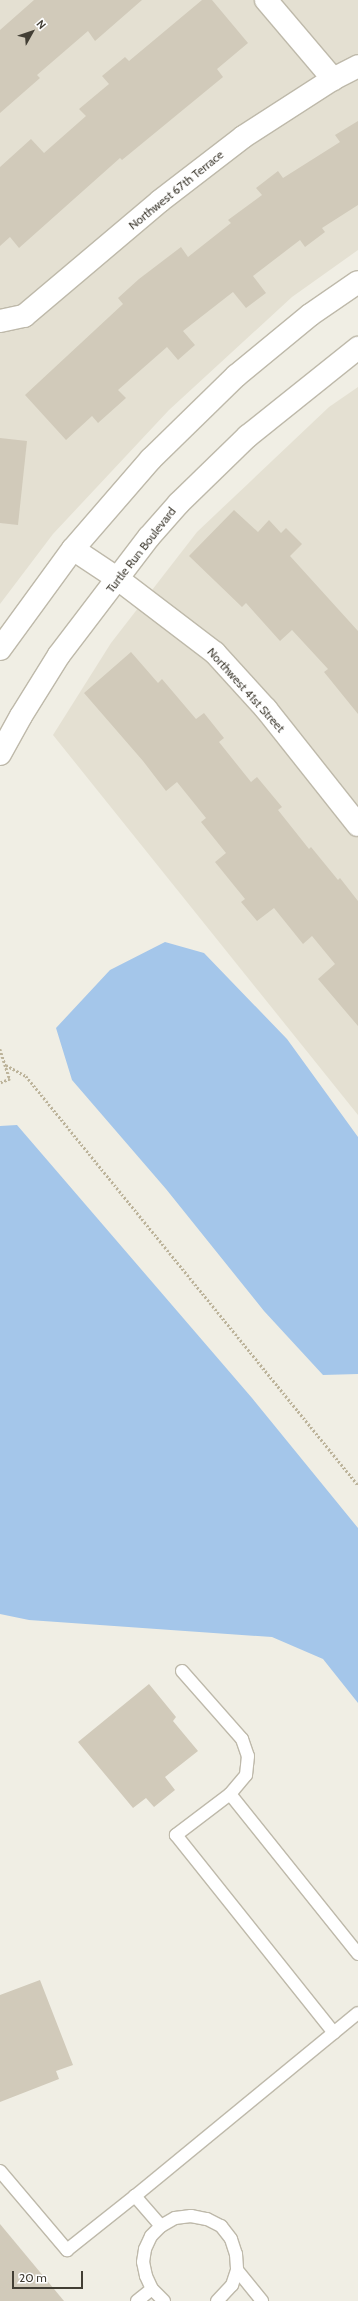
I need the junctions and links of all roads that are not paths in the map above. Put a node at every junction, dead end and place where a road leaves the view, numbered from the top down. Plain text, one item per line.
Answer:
1 (266, 0) edge
2 (358, 66) edge
3 (333, 78) junction
4 (358, 282) edge
5 (0, 321) edge
6 (358, 348) edge
7 (73, 549) junction
8 (118, 579) junction
9 (0, 649) edge
10 (0, 754) edge
11 (358, 825) edge
12 (182, 1670) dead end
13 (230, 1794) junction
14 (358, 1954) edge
15 (358, 2013) edge
16 (334, 2033) junction
17 (0, 2171) edge
18 (135, 2196) junction
19 (161, 2226) junction
20 (237, 2270) junction
21 (152, 2289) junction
22 (137, 2301) edge
23 (164, 2301) edge
24 (217, 2301) edge
25 (262, 2301) edge

1 - 3 street
2 - 3 street, Northwest 67th Terrace
3 - 5 street, Northwest 67th Terrace
4 - 7 street
6 - 8 street, Turtle Run Boulevard
7 - 8 street, Northwest 41st Street
7 - 9 street
8 - 10 street, Turtle Run Boulevard
8 - 11 street, Northwest 41st Street
12 - 13 lane
13 - 14 lane
13 - 16 lane
15 - 16 lane
16 - 18 lane
17 - 18 lane
18 - 19 lane
19 - 20 lane
19 - 21 lane
20 - 24 lane
20 - 25 lane
21 - 22 lane
21 - 23 lane

